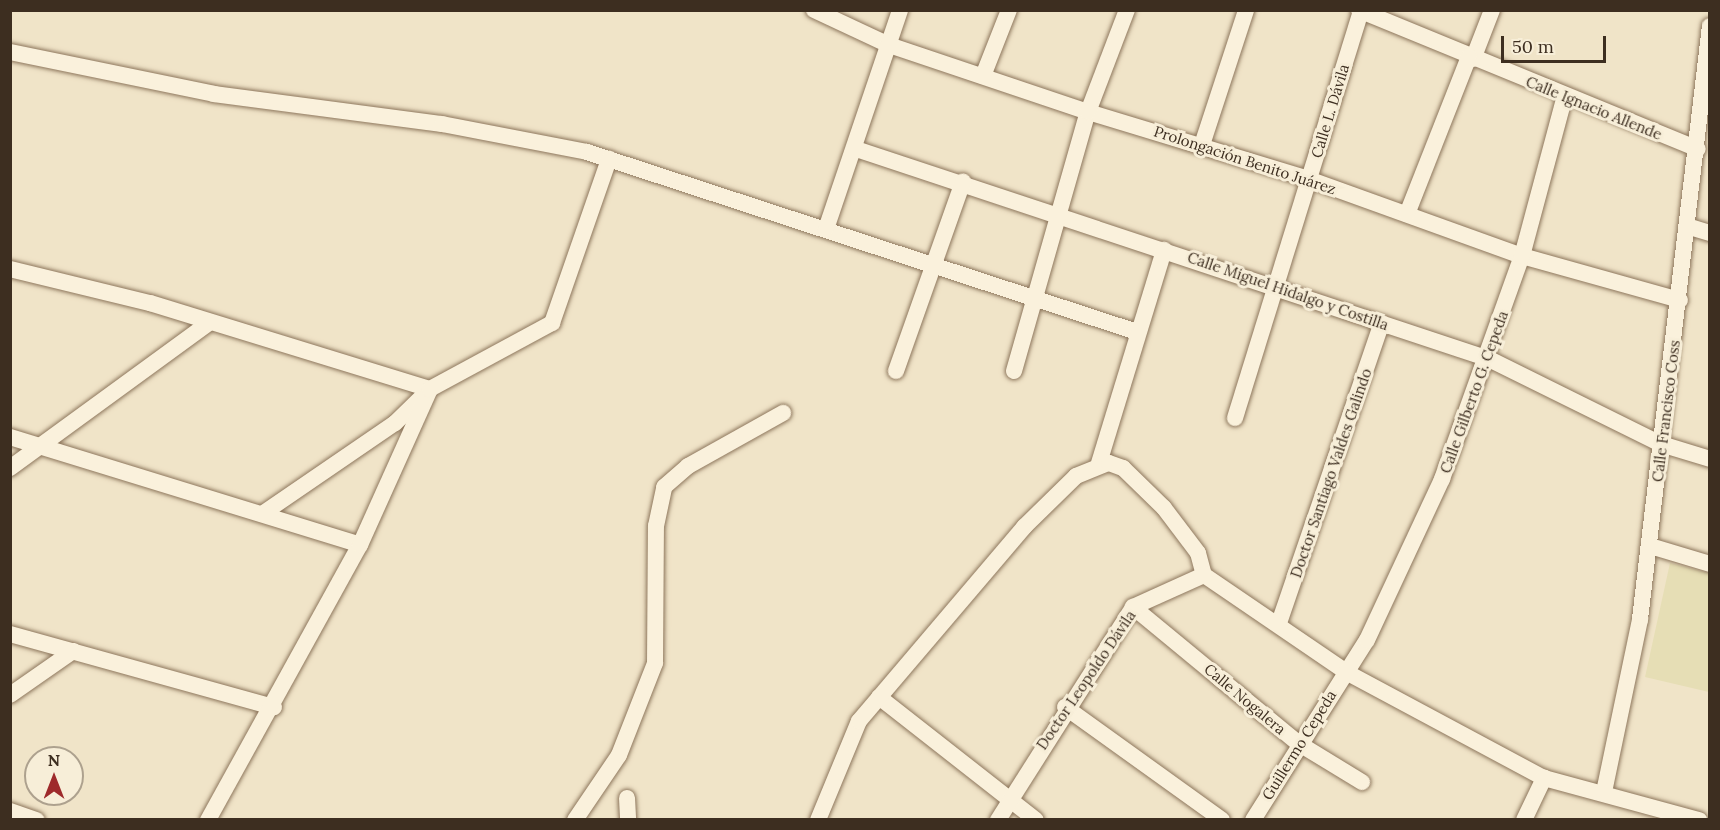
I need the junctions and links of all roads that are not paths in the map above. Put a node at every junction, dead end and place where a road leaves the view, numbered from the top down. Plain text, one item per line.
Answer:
1 (814, 10) edge
2 (900, 10) edge
3 (1009, 10) edge
4 (1127, 10) edge
5 (1246, 10) edge
6 (1491, 10) edge
7 (1360, 11) edge
8 (1710, 26) edge
9 (889, 45) junction
10 (10, 52) edge
11 (1471, 58) junction
12 (983, 76) junction
13 (1565, 96) junction
14 (1088, 112) junction
15 (1202, 145) junction
16 (856, 149) junction
17 (1698, 149) junction
18 (609, 159) junction
19 (1308, 179) junction
20 (963, 182) junction
21 (1407, 213) junction
22 (1061, 215) junction
23 (1690, 227) junction
24 (826, 229) junction
25 (1710, 233) edge
26 (1164, 250) junction
27 (1522, 256) junction
28 (10, 268) edge
29 (932, 269) junction
30 (1278, 288) junction
31 (1033, 298) junction
32 (1680, 300) junction
33 (209, 323) junction
34 (1382, 323) junction
35 (1137, 332) junction
36 (1489, 359) junction
37 (896, 371) dead end
38 (1014, 371) dead end
39 (430, 389) junction
40 (783, 413) dead end
41 (1235, 418) dead end
42 (10, 437) edge
43 (1661, 444) junction
44 (40, 445) junction
45 (1710, 459) edge
46 (1099, 463) junction
47 (10, 468) edge
48 (265, 512) junction
49 (360, 545) junction
50 (1650, 546) junction
51 (1710, 564) edge
52 (1204, 575) junction
53 (1134, 607) junction
54 (1279, 623) junction
55 (10, 634) edge
56 (73, 651) junction
57 (1346, 672) junction
58 (10, 694) edge
59 (879, 697) junction
60 (274, 707) junction
61 (1065, 707) junction
62 (1298, 743) junction
63 (1544, 778) junction
64 (1362, 782) dead end
65 (1604, 792) junction
66 (627, 798) dead end
67 (1010, 799) junction
68 (10, 811) edge
69 (36, 819) edge
70 (208, 819) edge
71 (575, 819) edge
72 (628, 819) edge
73 (818, 819) edge
74 (998, 819) edge
75 (1036, 819) edge
76 (1222, 819) edge
77 (1253, 819) edge
78 (1524, 819) edge
79 (1699, 819) edge

1 - 9 street, Prolongación Benito Juárez
2 - 9 street
3 - 12 street
4 - 14 street
5 - 15 street
6 - 11 street
7 - 11 street, Calle Ignacio Allende
7 - 19 street, Calle L. Dávila
8 - 17 street, Calle Francisco Coss
9 - 12 street, Prolongación Benito Juárez
9 - 16 street
10 - 18 street
11 - 13 street, Calle Ignacio Allende
11 - 21 street
12 - 14 street, Prolongación Benito Juárez
13 - 17 street, Calle Ignacio Allende
13 - 27 street, Calle Gilberto G. Cepeda
14 - 15 street, Prolongación Benito Juárez
14 - 22 street
15 - 19 street, Prolongación Benito Juárez
16 - 20 street, Calle Miguel Hidalgo y Costilla
16 - 24 street
17 - 23 street, Calle Francisco Coss
18 - 24 street
18 - 39 street
19 - 21 street, Prolongación Benito Juárez
19 - 30 street, Calle L. Dávila
20 - 22 street, Calle Miguel Hidalgo y Costilla
20 - 29 street
21 - 27 street, Prolongación Benito Juárez
22 - 26 street, Calle Miguel Hidalgo y Costilla
22 - 31 street
23 - 25 street
23 - 32 street, Calle Francisco Coss
24 - 29 street
26 - 30 street, Calle Miguel Hidalgo y Costilla
26 - 35 street
27 - 32 street, Prolongación Benito Juárez
27 - 36 street, Calle Gilberto G. Cepeda
28 - 33 street
29 - 31 street
29 - 37 street
30 - 34 street, Calle Miguel Hidalgo y Costilla
30 - 41 street, Calle L. Dávila
31 - 35 street
31 - 38 street
32 - 43 street, Calle Francisco Coss
33 - 39 street
33 - 44 street
34 - 36 street, Calle Miguel Hidalgo y Costilla
34 - 54 street, Doctor Santiago Valdes Galindo
35 - 46 street
36 - 43 street, Calle Miguel Hidalgo y Costilla
36 - 57 street, Calle Gilberto G. Cepeda
39 - 48 street
39 - 49 street
40 - 71 street
42 - 44 street
43 - 45 street, Calle Miguel Hidalgo y Costilla
43 - 50 street, Calle Francisco Coss
44 - 47 street
44 - 48 street
46 - 52 street
46 - 59 street
48 - 49 street
49 - 60 street
50 - 51 street
50 - 65 street, Calle Francisco Coss
52 - 53 street, Doctor Leopoldo Dávila
52 - 54 street
53 - 61 street, Doctor Leopoldo Dávila
53 - 62 street, Calle Nogalera
54 - 57 street
55 - 56 street
56 - 58 street
56 - 60 street
57 - 62 street, Guillermo Cepeda
57 - 63 street
59 - 67 street
59 - 73 street
60 - 70 street
61 - 67 street, Doctor Leopoldo Dávila
61 - 76 street
62 - 64 street, Calle Nogalera
62 - 77 street, Guillermo Cepeda
63 - 65 street
63 - 78 street
65 - 79 street
66 - 72 street
67 - 74 street, Doctor Leopoldo Dávila
67 - 75 street
68 - 69 street

